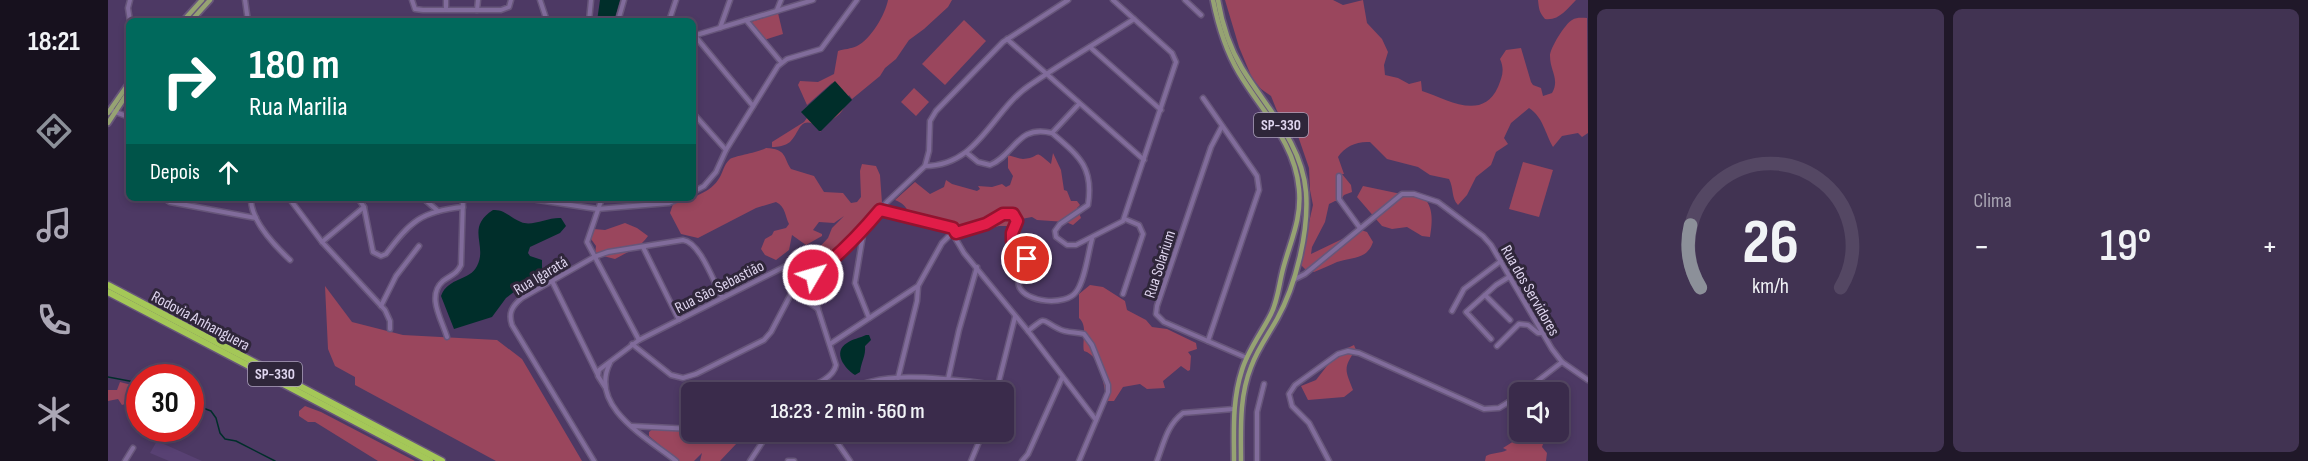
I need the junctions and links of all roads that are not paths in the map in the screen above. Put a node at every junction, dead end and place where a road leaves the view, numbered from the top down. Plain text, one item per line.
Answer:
1 (130, 0) edge
2 (202, 0) edge
3 (210, 0) edge
4 (246, 0) edge
5 (412, 0) edge
6 (446, 0) edge
7 (478, 0) edge
8 (511, 0) edge
9 (540, 0) edge
10 (591, 0) edge
11 (624, 0) edge
12 (676, 0) edge
13 (730, 0) edge
14 (781, 0) edge
15 (813, 0) edge
16 (857, 0) edge
17 (1068, 0) edge
18 (1113, 0) edge
19 (1185, 0) edge
20 (1213, 0) edge
21 (1218, 0) edge
22 (446, 9) junction
23 (477, 10) junction
24 (777, 11) junction
25 (1201, 15) dead end
26 (130, 18) edge
27 (186, 18) edge
28 (194, 18) edge
29 (248, 18) edge
30 (546, 18) edge
31 (589, 18) edge
32 (619, 18) edge
33 (670, 18) edge
34 (1134, 19) junction
35 (746, 20) junction
36 (720, 28) junction
37 (696, 35) edge
38 (696, 38) edge
39 (1007, 39) junction
40 (1090, 47) junction
41 (782, 62) junction
42 (1047, 75) junction
43 (126, 88) edge
44 (126, 95) edge
45 (1203, 98) dead end
46 (1079, 104) junction
47 (753, 106) junction
48 (1161, 110) junction
49 (111, 112) edge
50 (126, 116) edge
51 (696, 117) edge
52 (108, 123) edge
53 (1222, 126) junction
54 (1052, 133) junction
55 (726, 150) junction
56 (968, 153) junction
57 (1144, 160) junction
58 (925, 166) junction
59 (1339, 176) dead end
60 (696, 190) edge
61 (168, 201) edge
62 (251, 201) edge
63 (291, 201) edge
64 (360, 201) edge
65 (427, 201) edge
66 (463, 201) edge
67 (545, 201) edge
68 (601, 201) edge
69 (653, 201) edge
70 (672, 201) edge
71 (651, 205) junction
72 (364, 207) junction
73 (463, 207) junction
74 (597, 209) junction
75 (880, 210) junction
76 (439, 211) junction
77 (256, 218) junction
78 (1125, 219) junction
79 (1360, 228) junction
80 (864, 229) junction
81 (949, 229) junction
82 (953, 235) junction
83 (1092, 239) junction
84 (322, 242) junction
85 (419, 246) dead end
86 (643, 247) junction
87 (594, 257) junction
88 (290, 260) dead end
89 (1501, 261) junction
90 (977, 267) junction
91 (1284, 267) junction
92 (1297, 270) junction
93 (1307, 272) junction
94 (983, 274) junction
95 (1282, 274) junction
96 (813, 275) junction
97 (973, 277) junction
98 (1509, 277) junction
99 (1295, 279) junction
100 (552, 281) junction
101 (108, 285) edge
102 (918, 286) junction
103 (110, 293) edge
104 (816, 293) junction
105 (1123, 294) dead end
106 (1485, 295) junction
107 (722, 297) junction
108 (806, 300) junction
109 (381, 306) junction
110 (818, 309) junction
111 (1452, 311) dead end
112 (1015, 316) junction
113 (869, 318) junction
114 (679, 320) junction
115 (1510, 320) dead end
116 (390, 329) dead end
117 (1028, 331) junction
118 (1541, 333) junction
119 (447, 337) dead end
120 (639, 339) junction
121 (1491, 339) dead end
122 (1208, 341) junction
123 (632, 344) junction
124 (830, 344) junction
125 (1497, 346) dead end
126 (1247, 358) junction
127 (1562, 362) junction
128 (595, 367) junction
129 (603, 370) junction
130 (598, 376) junction
131 (604, 378) junction
132 (898, 378) junction
133 (1062, 378) junction
134 (949, 380) junction
135 (1588, 380) edge
136 (817, 382) edge
137 (875, 382) edge
138 (969, 382) edge
139 (999, 382) edge
140 (1536, 382) edge
141 (1264, 384) dead end
142 (606, 387) junction
143 (1509, 402) edge
144 (1234, 409) junction
145 (1096, 420) junction
146 (645, 425) junction
147 (632, 426) junction
148 (681, 428) edge
149 (644, 436) junction
150 (762, 442) edge
151 (837, 442) edge
152 (979, 442) edge
153 (133, 448) dead end
154 (125, 461) edge
155 (429, 461) edge
156 (442, 461) edge
157 (594, 461) edge
158 (676, 461) edge
159 (750, 461) edge
160 (788, 461) edge
161 (794, 461) edge
162 (850, 461) edge
163 (971, 461) edge
164 (1022, 461) edge
165 (1079, 461) edge
166 (1157, 461) edge
167 (1234, 461) edge
168 (1241, 461) edge
169 (1257, 461) edge
170 (1329, 461) edge

1 - 26 street
2 - 27 main road
3 - 28 main road
4 - 29 street
5 - 22 street
6 - 22 street
7 - 23 street
8 - 23 street
9 - 30 street
10 - 31 street
11 - 32 street
12 - 33 street
13 - 36 street
14 - 24 street
15 - 24 street
16 - 41 street
17 - 39 street
18 - 34 street
19 - 25 street
20 - 91 main road, SP-330
21 - 92 main road, SP-330
22 - 23 street
24 - 35 street
34 - 40 street
34 - 48 street
35 - 36 street
35 - 41 street
36 - 37 street
38 - 47 street
39 - 42 street
39 - 58 street
40 - 42 street
40 - 48 street
41 - 47 street
42 - 46 street
42 - 56 street
43 - 49 main road
44 - 49 main road
45 - 53 street
46 - 54 street
46 - 57 street
47 - 55 street
48 - 57 street
49 - 50 street
49 - 52 main road
51 - 55 street
53 - 122 street
53 - 122 street, Rua Solarium
54 - 56 street
54 - 83 street
55 - 60 street
56 - 58 street
57 - 78 street
58 - 75 street
59 - 79 street
61 - 77 street
62 - 77 street
63 - 84 street
64 - 72 street
65 - 76 street
66 - 73 street
67 - 74 street
68 - 74 street
69 - 71 street
70 - 71 street
71 - 74 street
72 - 76 street
72 - 84 street
73 - 76 street
73 - 119 street
74 - 87 street
75 - 80 street
75 - 81 street
77 - 88 street
78 - 83 street
78 - 105 street
79 - 89 street, Rua dos Servidores
79 - 93 street, Rua dos Servidores
80 - 96 street
80 - 113 street
81 - 82 street
81 - 82 street
82 - 83 street
82 - 90 street
82 - 102 street
84 - 109 street
85 - 109 street
86 - 87 street, Rua Igaratá
86 - 107 street, Rua Igaratá
86 - 114 street
87 - 100 street, Rua Igaratá
87 - 120 street
89 - 98 street, Rua dos Servidores
89 - 111 street
90 - 94 street
90 - 97 street
91 - 92 main road
91 - 95 main road, SP-330
92 - 93 street
92 - 99 main road, SP-330
93 - 99 street, Rua dos Servidores
94 - 97 street
94 - 112 street
95 - 99 main road
95 - 126 main road, SP-330
96 - 104 street
96 - 107 street, Rua São Sebastião
97 - 134 street
98 - 106 street
98 - 118 street, Rua dos Servidores
99 - 168 main road, SP-330
100 - 128 street
100 - 157 street, Rua Igaratá
101 - 156 highway, Rodovia Anhanguera / SP-330
102 - 113 street
102 - 132 street
103 - 155 highway, Rodovia Anhanguera / SP-330
104 - 108 street
104 - 110 street
106 - 115 street
106 - 121 street
107 - 114 street, Rua São Sebastião
108 - 110 street
108 - 123 street
109 - 116 street
110 - 124 street
112 - 117 street
112 - 139 street
113 - 124 street
114 - 120 street, Rua São Sebastião
117 - 133 street
117 - 145 street
118 - 125 street
118 - 127 street, Rua dos Servidores
120 - 123 street, Rua São Sebastião
122 - 126 street, Rua Solarium
123 - 129 street, Rua São Sebastião
124 - 136 street
126 - 144 main road, SP-330
127 - 135 street, Rua dos Servidores
127 - 140 street
128 - 129 street
128 - 130 street
129 - 130 street, Rua São Sebastião
129 - 131 street
130 - 131 street
130 - 142 street
131 - 142 street
132 - 134 street
132 - 137 street
133 - 145 street
133 - 164 street
134 - 138 street
141 - 169 street
142 - 147 street
143 - 170 street
144 - 166 street
144 - 167 main road, SP-330
145 - 165 street
146 - 147 street
146 - 148 street
146 - 149 street
147 - 149 street
149 - 158 street
150 - 159 street
151 - 162 street
152 - 163 street
153 - 154 street
160 - 161 street

